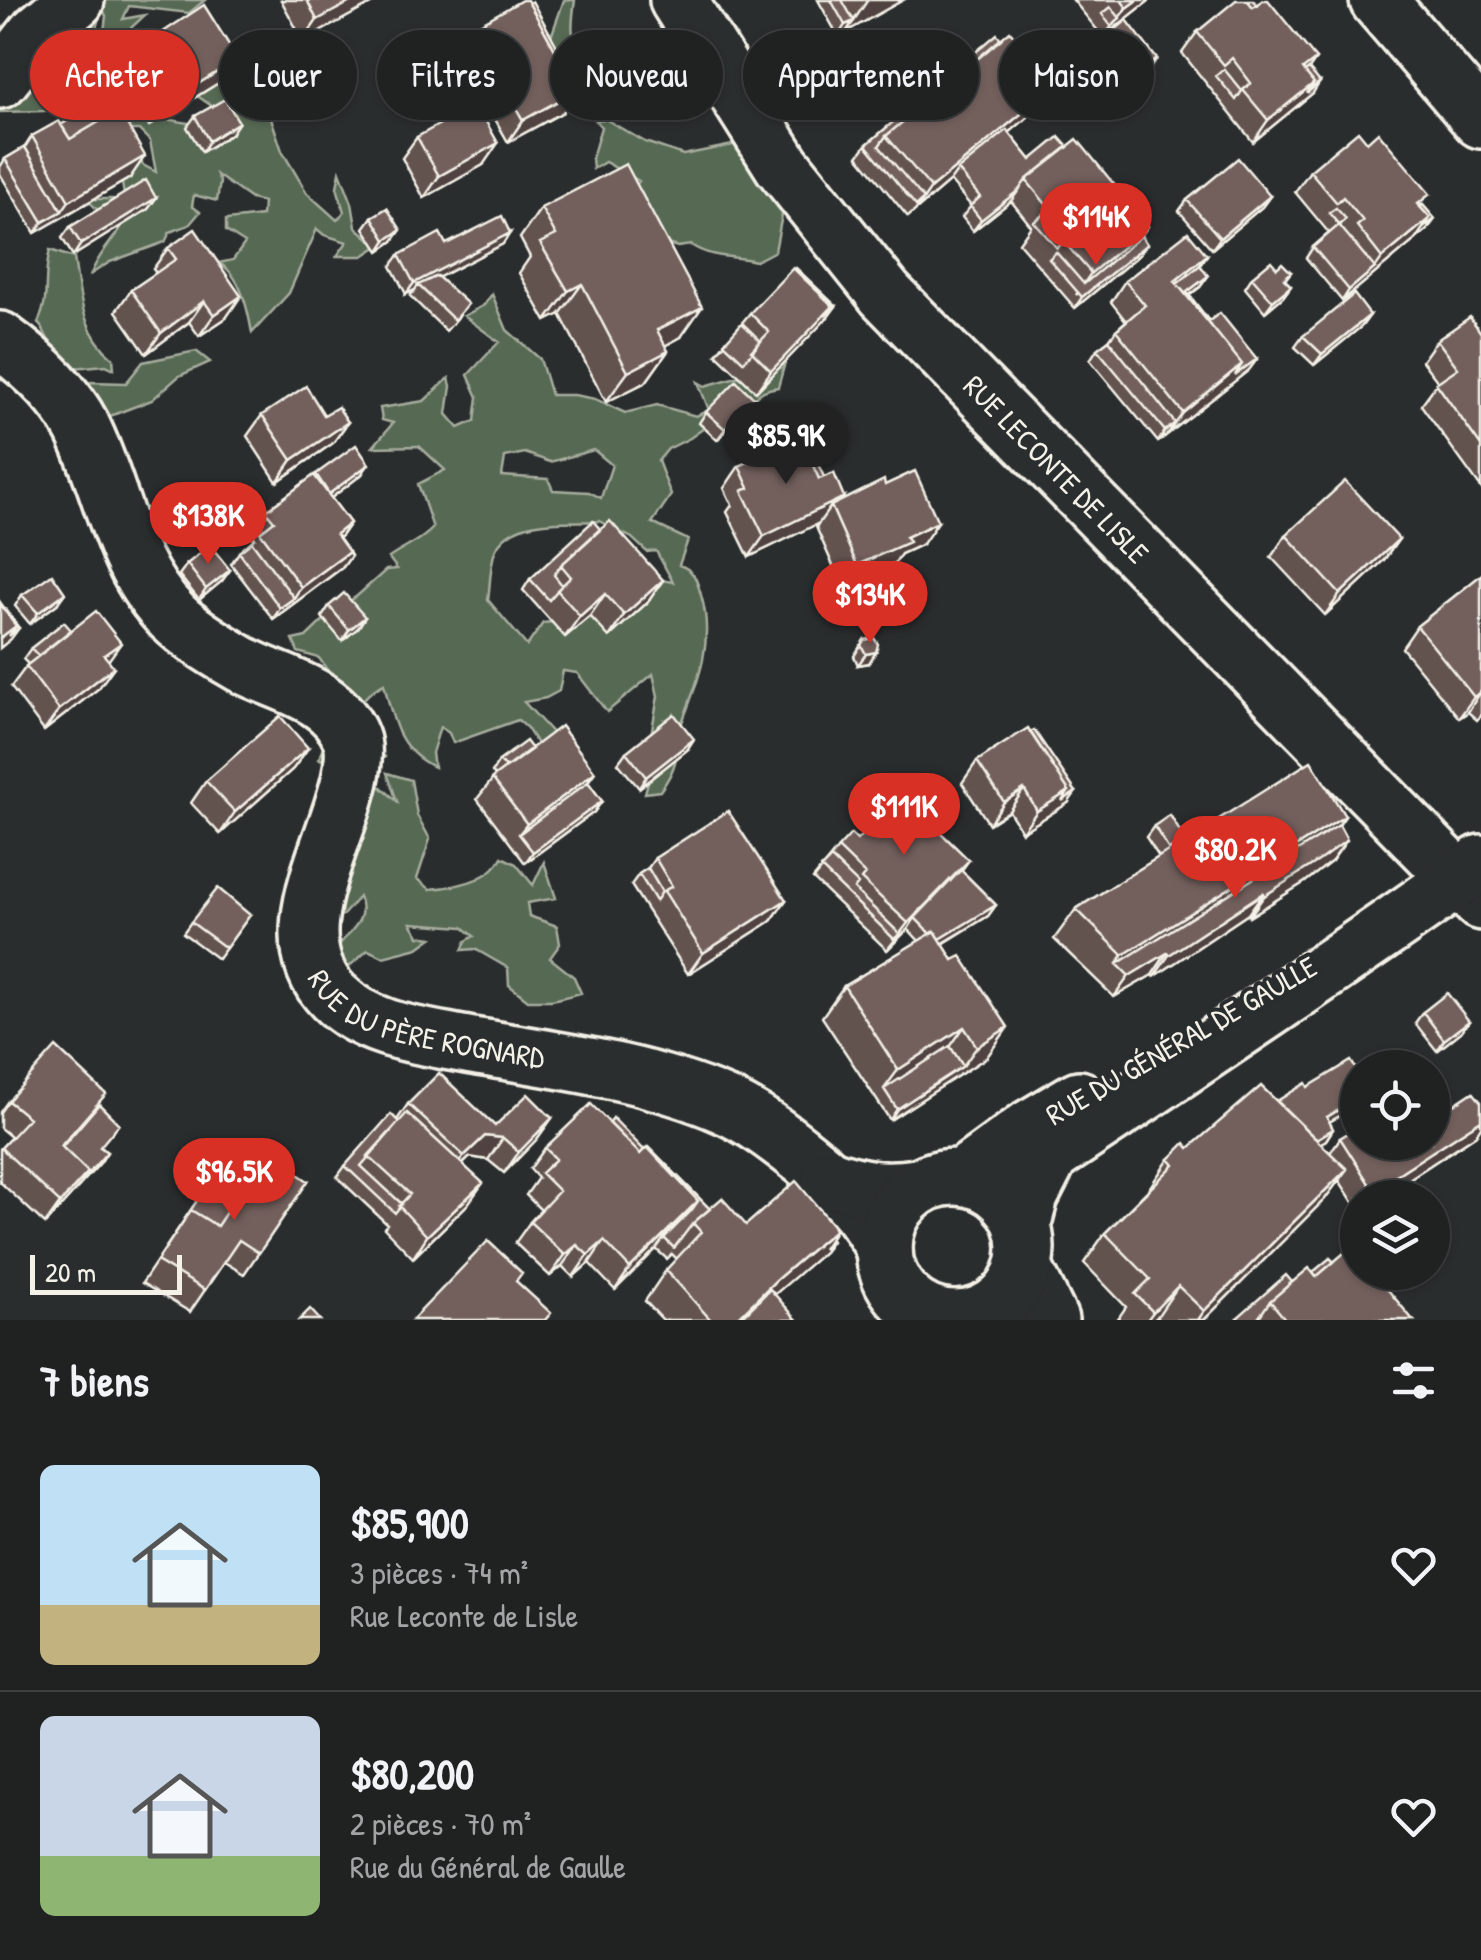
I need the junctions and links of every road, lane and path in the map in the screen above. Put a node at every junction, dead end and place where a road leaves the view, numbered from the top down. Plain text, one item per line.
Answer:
1 (76, 0) edge
2 (678, 0) edge
3 (1378, 0) edge
4 (0, 80) edge
5 (1481, 120) edge
6 (0, 340) edge
7 (1473, 881) edge
8 (1404, 915) junction
9 (830, 1178) junction
10 (941, 1181) junction
11 (1024, 1246) junction
12 (884, 1280) edge
13 (964, 1319) edge
14 (1050, 1320) edge

1 - 4 street
2 - 7 street, RUE LECONTE DE LISLE
3 - 5 street
6 - 9 street, RUE DU PÈRE ROGNARD
7 - 8 street, RUE DU GÉNÉRAL DE GAULLE
8 - 10 street, RUE DU GÉNÉRAL DE GAULLE
8 - 11 street, RUE DU GÉNÉRAL DE GAULLE
9 - 10 street, RUE DU PÈRE ROGNARD
9 - 12 street, RUE DU PÈRE ROGNARD
10 - 11 street
10 - 12 street
11 - 13 street
11 - 14 street
12 - 13 street

